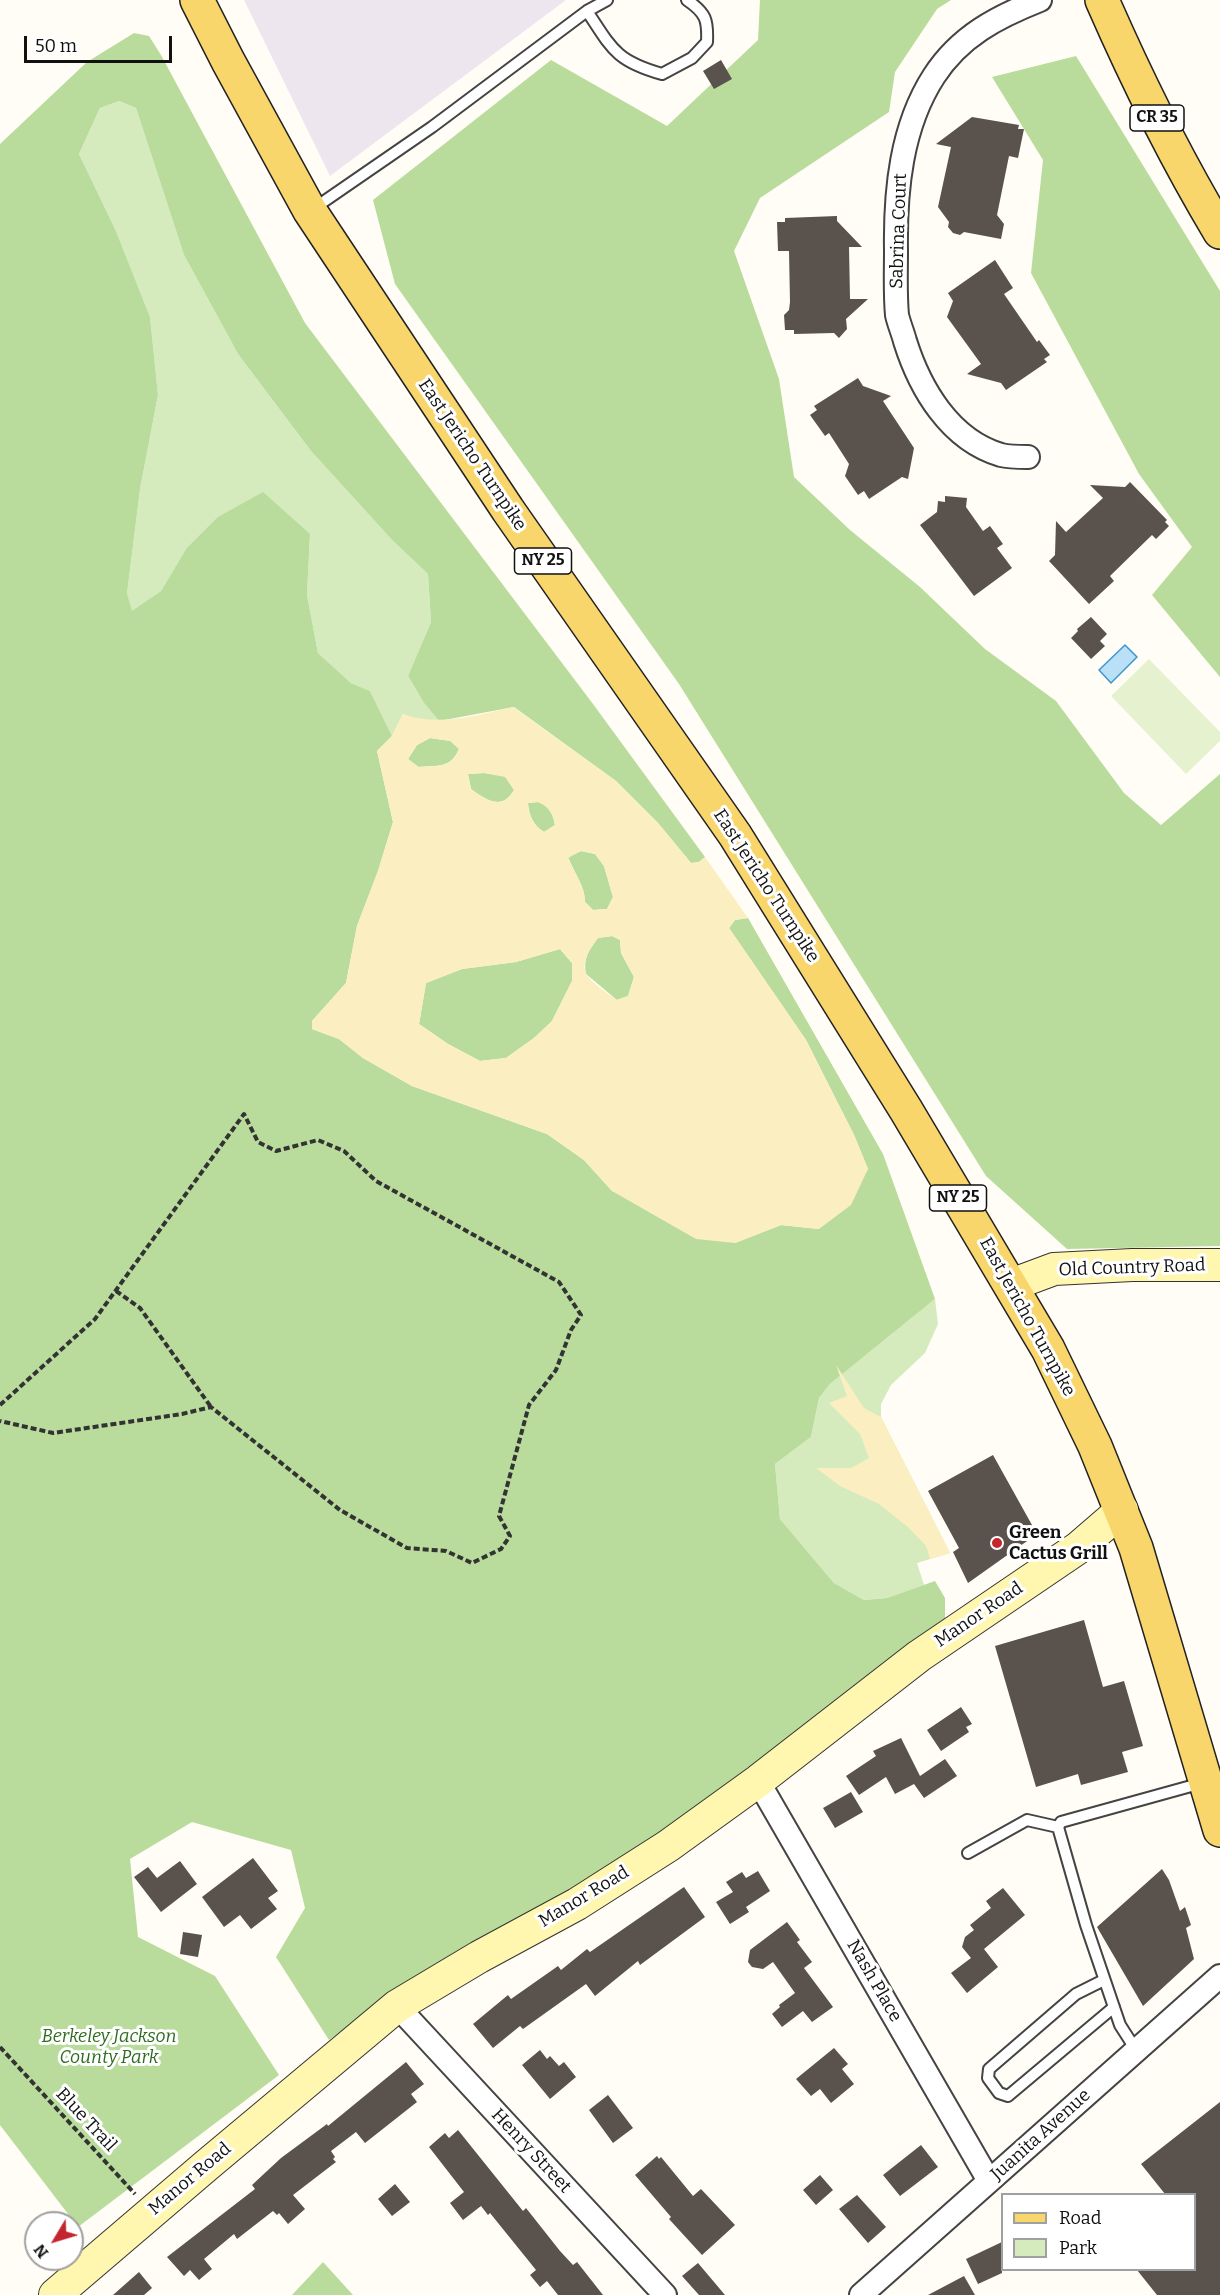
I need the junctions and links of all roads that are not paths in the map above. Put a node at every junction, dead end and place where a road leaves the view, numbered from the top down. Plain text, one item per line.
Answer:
1 (197, 0) edge
2 (607, 0) edge
3 (687, 0) edge
4 (1040, 0) edge
5 (1102, 0) edge
6 (587, 10) junction
7 (310, 211) junction
8 (1220, 232) edge
9 (1028, 458) dead end
10 (1220, 1266) edge
11 (1011, 1285) junction
12 (1122, 1510) junction
13 (1213, 1780) edge
14 (758, 1781) junction
15 (1058, 1827) junction
16 (1220, 1830) edge
17 (968, 1854) dead end
18 (1220, 1976) edge
19 (1104, 1980) junction
20 (397, 2006) junction
21 (1114, 2007) junction
22 (1136, 2050) junction
23 (989, 2181) junction
24 (55, 2295) edge
25 (665, 2295) edge
26 (861, 2295) edge

1 - 7 main road, East Jericho Turnpike / NY 25
2 - 6 lane
3 - 6 lane
4 - 9 street, Sabrina Court
5 - 8 main road, CR 35
6 - 7 lane
7 - 11 main road, East Jericho Turnpike / NY 25
10 - 11 street, Old Country Road
11 - 12 main road, East Jericho Turnpike / NY 25
12 - 13 main road, East Jericho Turnpike / NY 25
12 - 14 street, Manor Road
13 - 15 lane
13 - 16 main road, East Jericho Turnpike / NY 25
14 - 20 street, Manor Road
14 - 23 street, Nash Place
15 - 17 lane
15 - 19 lane
18 - 22 street, Juanita Avenue
19 - 21 lane
19 - 21 lane
20 - 24 street, Manor Road
20 - 25 street, Henry Street
21 - 22 lane
22 - 23 street, Juanita Avenue
23 - 26 street, Juanita Avenue

